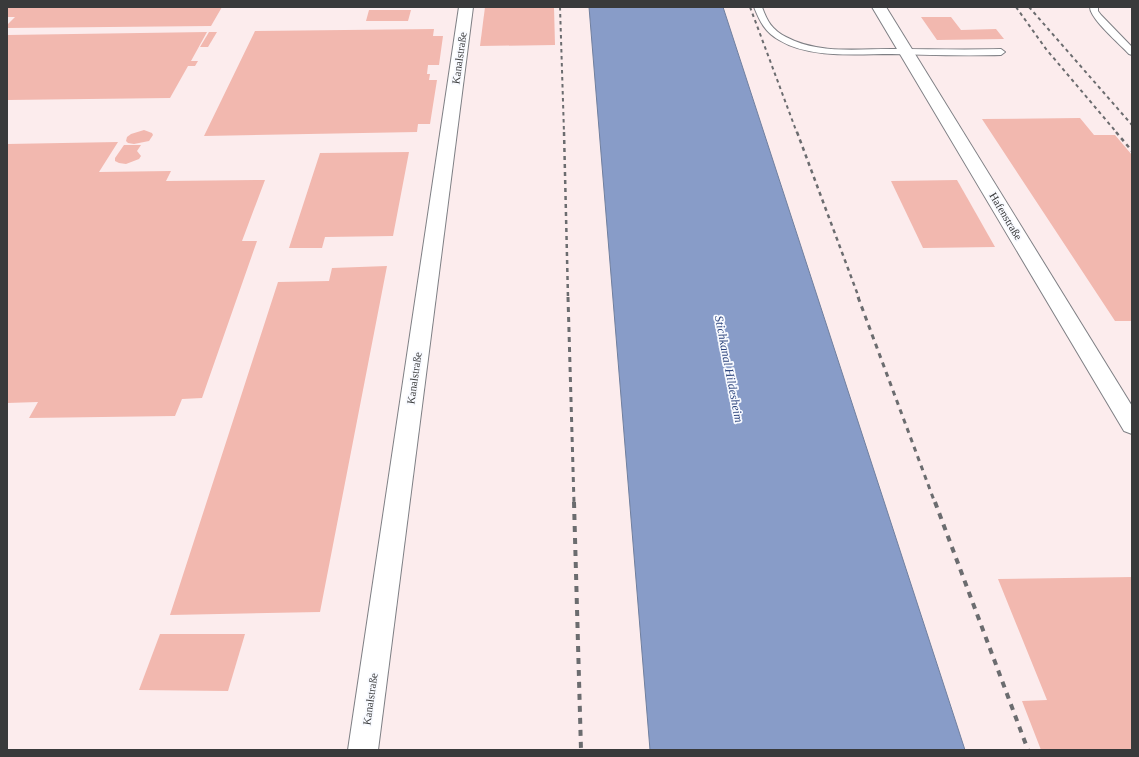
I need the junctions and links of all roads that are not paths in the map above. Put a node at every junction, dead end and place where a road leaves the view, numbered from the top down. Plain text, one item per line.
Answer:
1 (466, 7) edge
2 (758, 7) edge
3 (879, 7) edge
4 (1094, 7) edge
5 (906, 52) junction
6 (1001, 52) dead end
7 (1132, 52) edge
8 (1132, 425) edge
9 (363, 750) edge

1 - 9 street, Kanalstraße
2 - 5 lane
3 - 5 street, Hafenstraße
4 - 7 lane
5 - 6 lane
5 - 8 street, Hafenstraße

